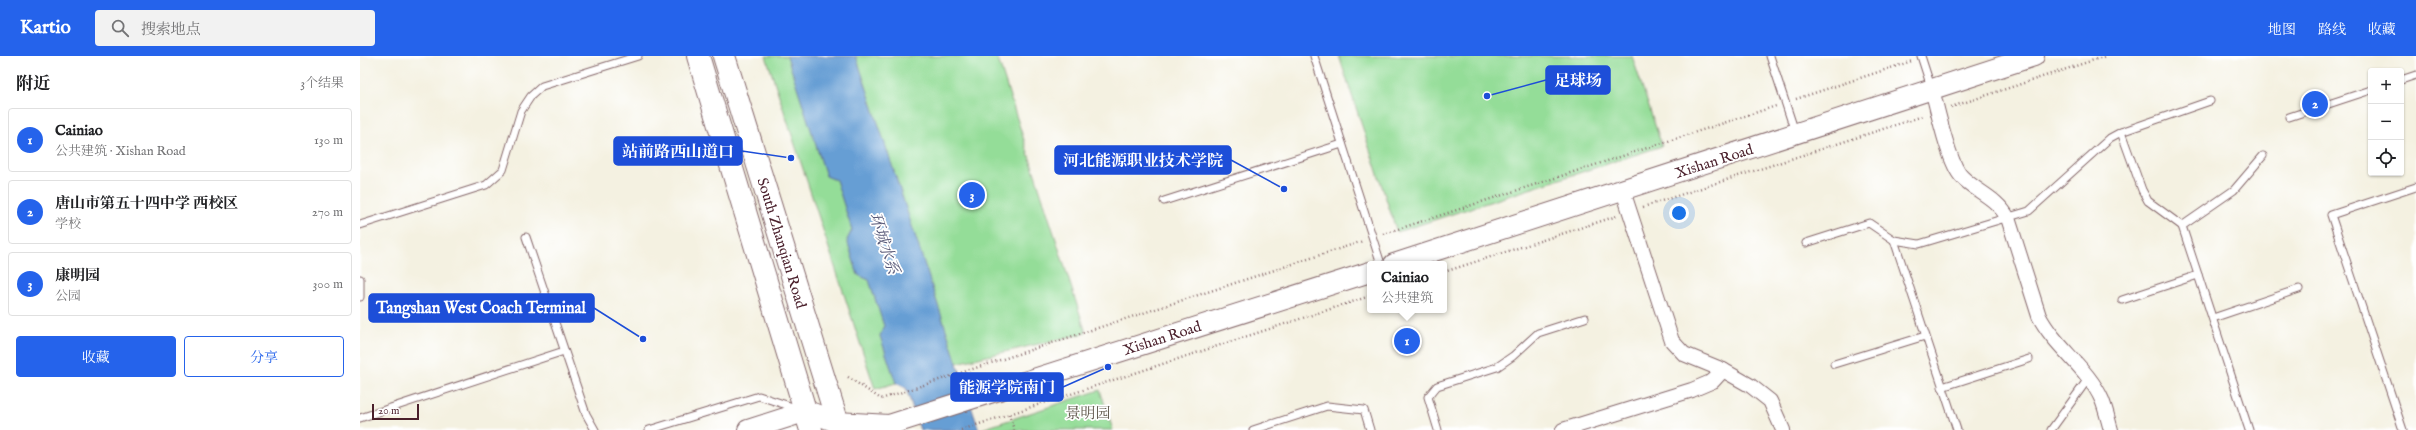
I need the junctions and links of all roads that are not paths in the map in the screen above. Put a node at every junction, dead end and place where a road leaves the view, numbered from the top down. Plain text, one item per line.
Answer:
1 (638, 56) edge
2 (698, 56) edge
3 (724, 56) edge
4 (1314, 56) edge
5 (1770, 56) edge
6 (2034, 56) edge
7 (1921, 57) edge
8 (2416, 75) edge
9 (2404, 79) edge
10 (1932, 89) junction
11 (2368, 91) edge
12 (2210, 101) dead end
13 (2289, 117) dead end
14 (2121, 132) junction
15 (1795, 134) junction
16 (1342, 144) junction
17 (2263, 156) dead end
18 (2416, 187) edge
19 (1623, 191) junction
20 (1164, 201) dead end
21 (2008, 218) junction
22 (360, 225) edge
23 (2182, 226) junction
24 (526, 237) dead end
25 (1894, 240) junction
26 (1806, 243) dead end
27 (1381, 261) edge
28 (1403, 261) edge
29 (1367, 273) edge
30 (2198, 275) junction
31 (360, 280) edge
32 (2299, 289) dead end
33 (360, 297) edge
34 (2122, 300) dead end
35 (1585, 318) dead end
36 (2212, 318) junction
37 (1925, 336) junction
38 (564, 351) junction
39 (2029, 359) dead end
40 (1834, 364) dead end
41 (1723, 370) junction
42 (2088, 379) junction
43 (1942, 387) junction
44 (360, 418) edge
45 (809, 421) edge
46 (833, 427) edge
47 (595, 430) edge
48 (649, 430) edge
49 (748, 430) edge
50 (1253, 430) edge
51 (1370, 430) edge
52 (1438, 430) edge
53 (1563, 430) edge
54 (1783, 430) edge
55 (1957, 430) edge
56 (2052, 430) edge
57 (2111, 430) edge
58 (2249, 430) edge
59 (2403, 430) edge

1 - 22 lane
2 - 45 main road, South Zhanqian Road
3 - 46 main road, South Zhanqian Road
4 - 16 lane
5 - 15 lane
6 - 10 street, Xishan Road
7 - 10 lane
8 - 9 lane
10 - 15 street, Xishan Road
10 - 21 street
11 - 13 lane
12 - 14 lane
14 - 21 lane
14 - 23 lane
15 - 19 street, Xishan Road
16 - 20 lane
16 - 27 lane
17 - 23 lane
18 - 59 lane
19 - 28 street, Xishan Road
19 - 41 street
21 - 25 lane
21 - 42 street
23 - 30 lane
24 - 38 lane
25 - 26 lane
25 - 37 lane
29 - 46 street, Xishan Road
30 - 34 lane
30 - 36 lane
31 - 33 lane
32 - 36 lane
35 - 52 lane
36 - 58 lane
37 - 40 lane
37 - 43 lane
38 - 44 lane
38 - 47 lane
39 - 43 lane
41 - 53 street
41 - 54 street
42 - 56 lane
42 - 57 street
43 - 55 lane
45 - 46 street, Xishan Road
45 - 48 lane
45 - 49 street
50 - 51 lane

